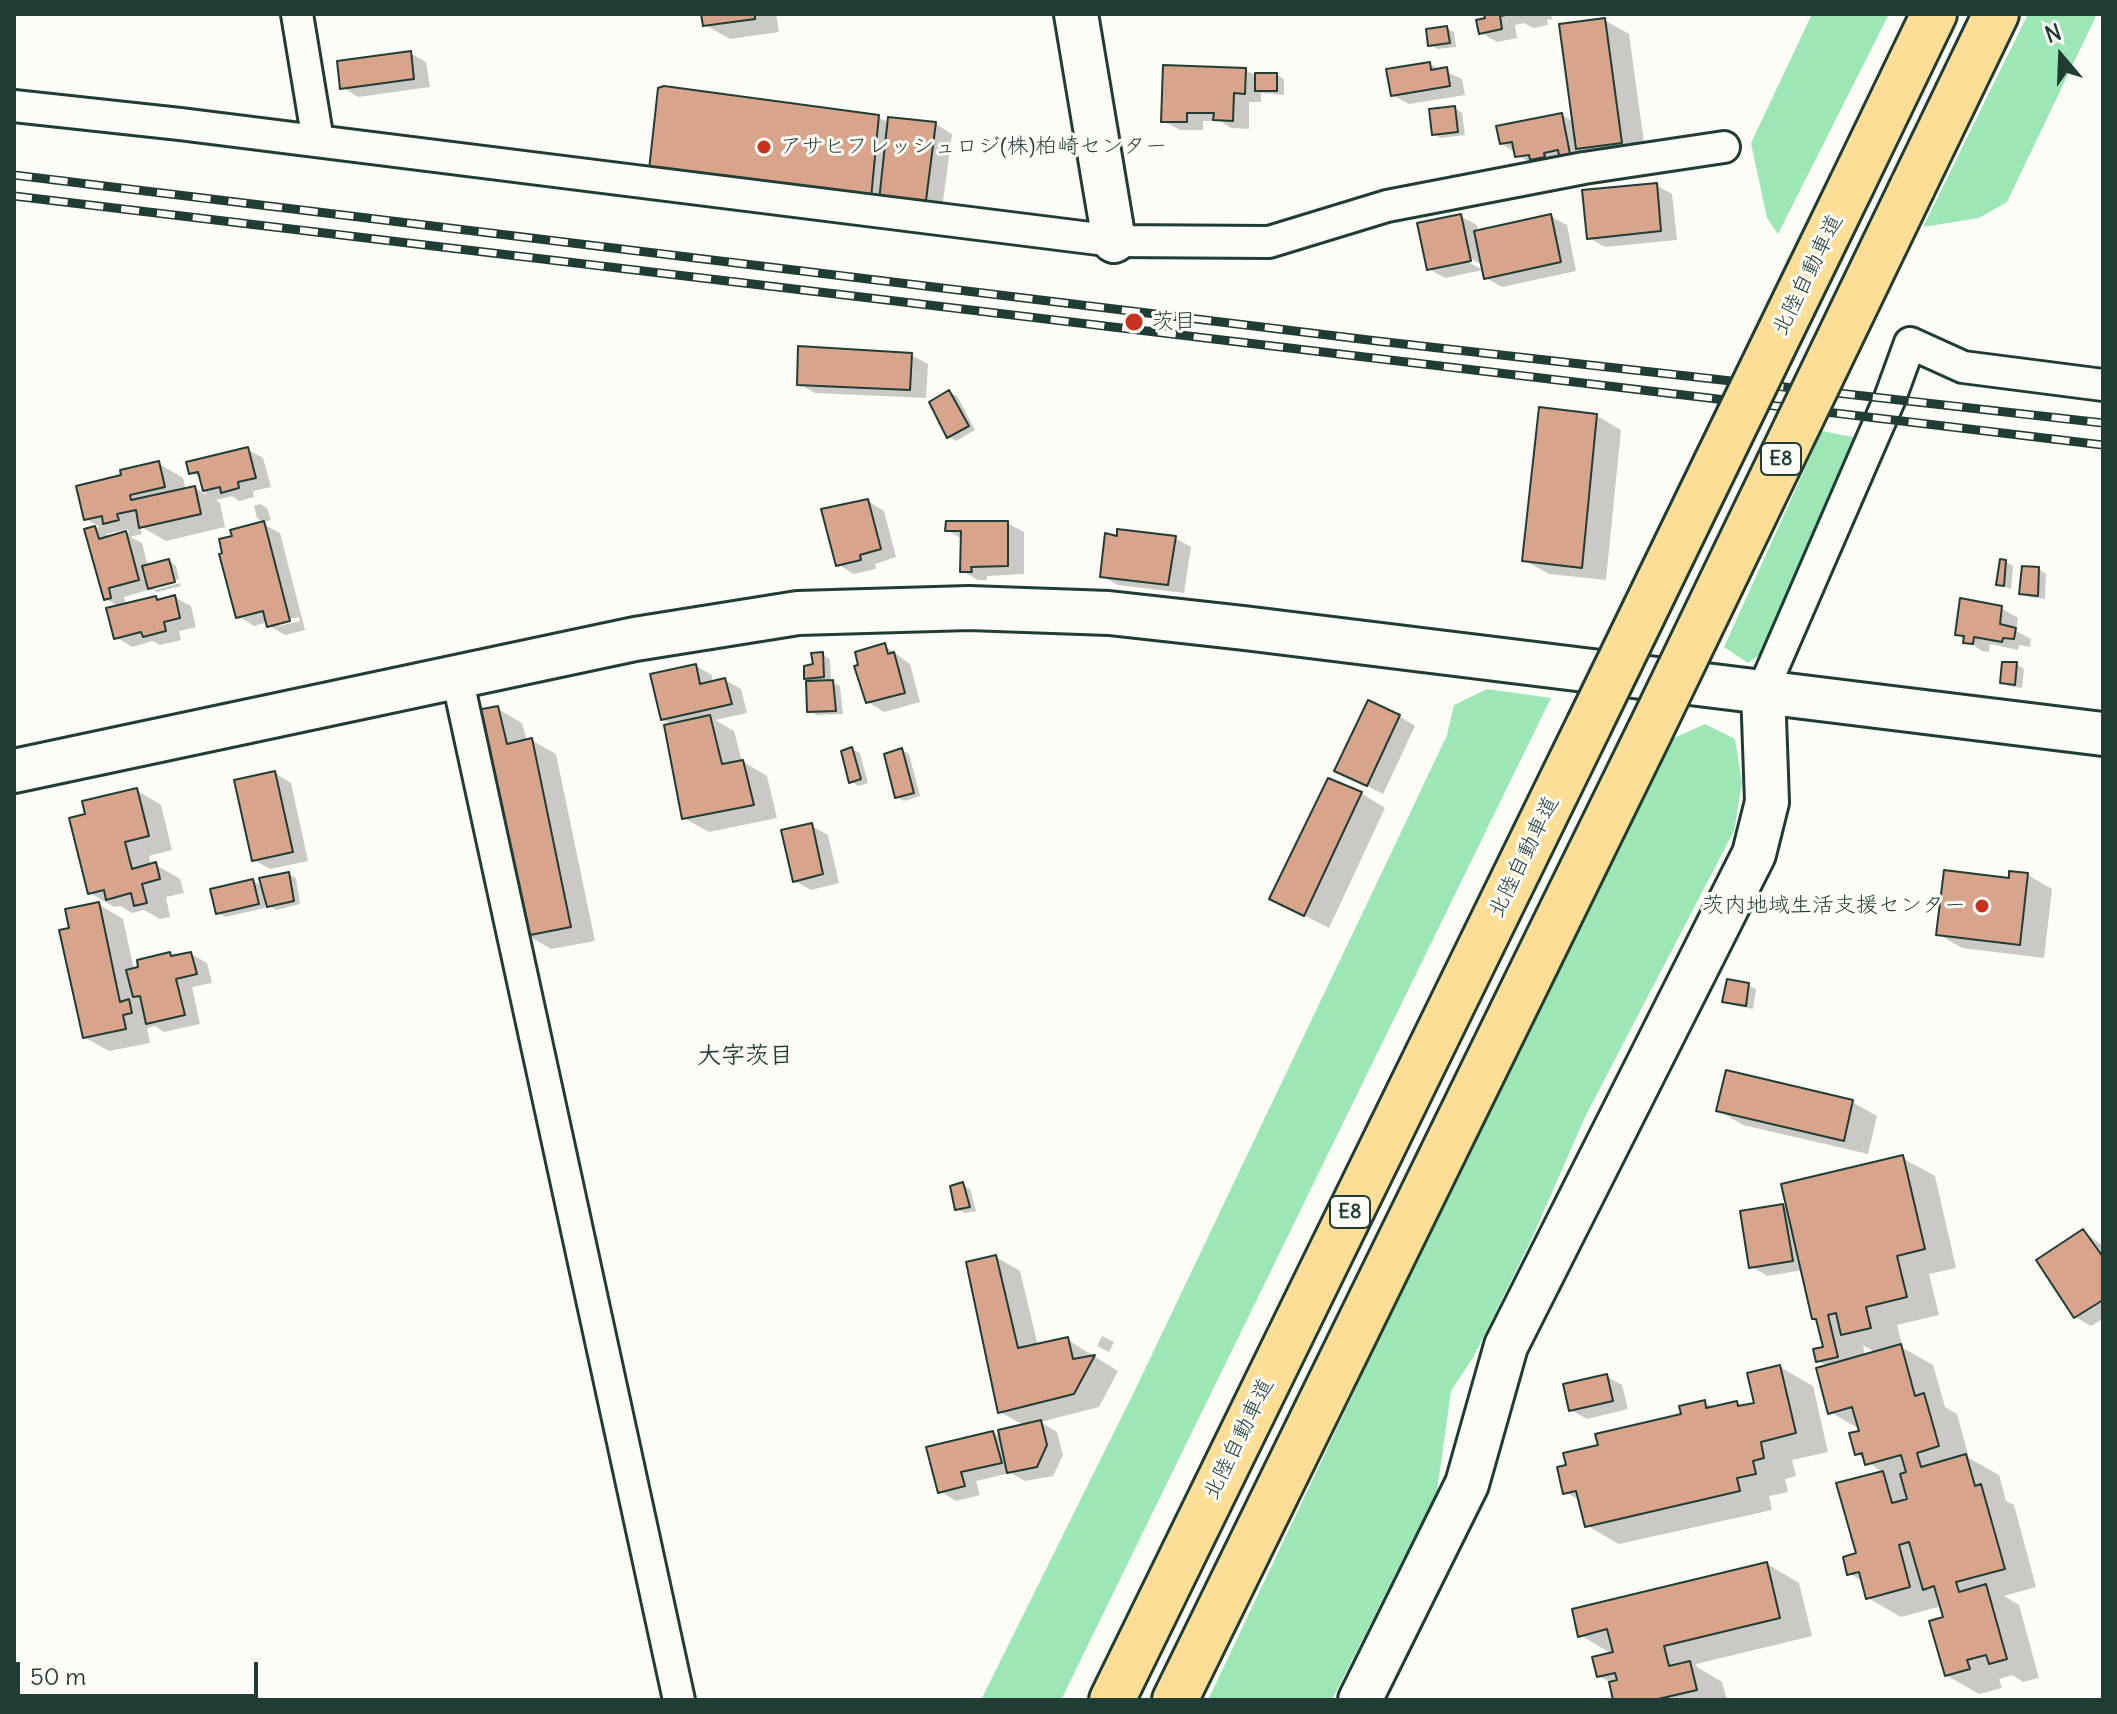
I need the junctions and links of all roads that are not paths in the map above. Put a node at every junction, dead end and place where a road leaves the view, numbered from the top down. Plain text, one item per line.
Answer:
1 (297, 14) edge
2 (1076, 14) edge
3 (1934, 14) edge
4 (1996, 14) edge
5 (14, 106) edge
6 (318, 141) junction
7 (1724, 147) dead end
8 (1114, 241) junction
9 (2103, 385) edge
10 (457, 677) junction
11 (1763, 690) junction
12 (2103, 734) edge
13 (14, 771) edge
14 (679, 1700) edge
15 (1112, 1700) edge
16 (1175, 1700) edge
17 (1360, 1700) edge

1 - 6 street
2 - 8 street
3 - 15 highway, 北陸自動車道 / E8, bridge
4 - 16 highway, E8, bridge
5 - 6 street
6 - 8 street
7 - 8 street
9 - 11 street
10 - 11 street
10 - 13 street
10 - 14 street
11 - 12 street
11 - 17 street

